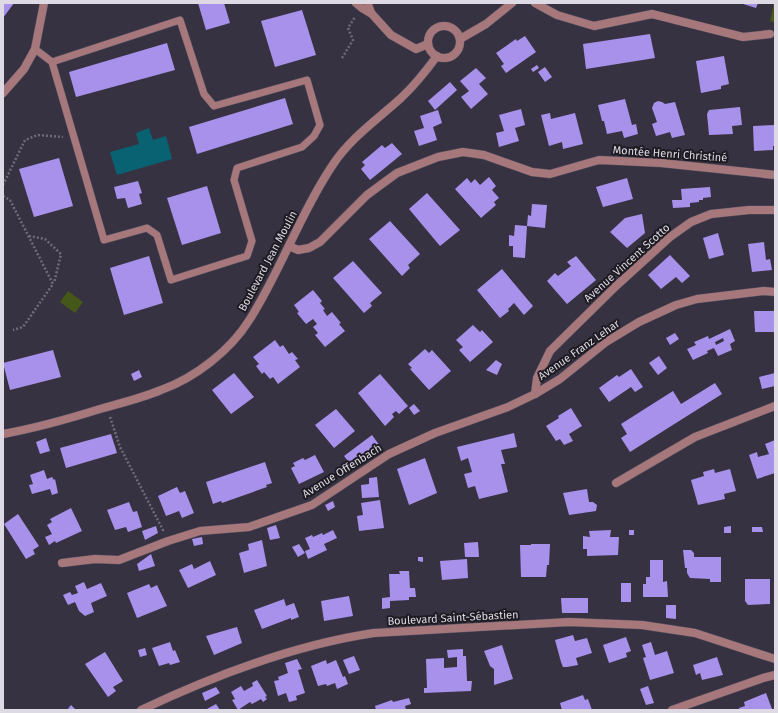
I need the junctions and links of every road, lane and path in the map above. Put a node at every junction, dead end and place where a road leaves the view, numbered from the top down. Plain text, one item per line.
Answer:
1 (44, 3) edge
2 (512, 3) edge
3 (535, 3) edge
4 (362, 5) edge
5 (770, 34) dead end
6 (460, 39) junction
7 (428, 44) junction
8 (35, 49) junction
9 (437, 56) junction
10 (342, 58) dead end
11 (52, 62) junction
12 (3, 93) edge
13 (74, 138) junction
14 (775, 175) edge
15 (3, 185) edge
16 (3, 196) edge
17 (775, 210) edge
18 (29, 236) junction
19 (289, 246) junction
20 (54, 284) junction
21 (775, 292) edge
22 (13, 330) dead end
23 (535, 394) junction
24 (775, 406) edge
25 (106, 407) junction
26 (3, 434) edge
27 (616, 483) dead end
28 (168, 541) junction
29 (62, 563) dead end
30 (775, 659) edge
31 (775, 675) edge
32 (141, 710) edge
33 (672, 710) edge

1 - 8 street
2 - 6 street
3 - 5 street
4 - 7 street
4 - 10 path
6 - 7 street
6 - 9 street
7 - 9 street
8 - 11 lane
8 - 12 street
9 - 19 street, Boulevard Jean Moulin
11 - 13 lane
11 - 13 lane
13 - 15 path
14 - 19 street, Montée Henri Christiné
16 - 18 path
17 - 23 street, Avenue Vincent Scotto
18 - 20 path
18 - 20 path
19 - 25 street, Boulevard Jean Moulin
20 - 22 path
21 - 23 street, Avenue Franz Lehar
23 - 28 street, Avenue Offenbach
24 - 27 street
25 - 26 street, Boulevard Jean Moulin
25 - 28 path
28 - 29 street, Avenue Offenbach
30 - 32 street, Boulevard Saint-Sébastien
31 - 33 street

